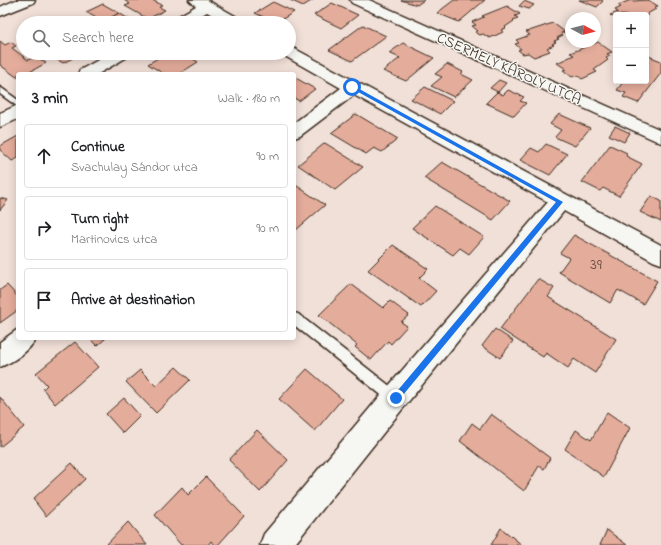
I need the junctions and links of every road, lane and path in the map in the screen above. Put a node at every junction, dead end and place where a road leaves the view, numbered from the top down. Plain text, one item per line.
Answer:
1 (28, 0) edge
2 (357, 0) edge
3 (202, 3) edge
4 (0, 12) edge
5 (186, 16) edge
6 (225, 16) edge
7 (296, 56) edge
8 (111, 60) edge
9 (90, 72) edge
10 (352, 87) junction
11 (0, 90) edge
12 (16, 102) edge
13 (16, 113) edge
14 (0, 121) edge
15 (296, 130) edge
16 (661, 137) edge
17 (560, 202) junction
18 (661, 255) edge
19 (296, 320) edge
20 (21, 340) edge
21 (0, 356) edge
22 (396, 398) junction
23 (276, 545) edge

1 - 4 street
2 - 16 street, CSERMELY KÁROLY UTCA
3 - 5 street
3 - 6 street
7 - 10 street
8 - 9 street
10 - 15 street
10 - 17 street
11 - 12 lane
13 - 14 street
17 - 18 street
17 - 22 street
19 - 22 lane
20 - 21 street
22 - 23 street

